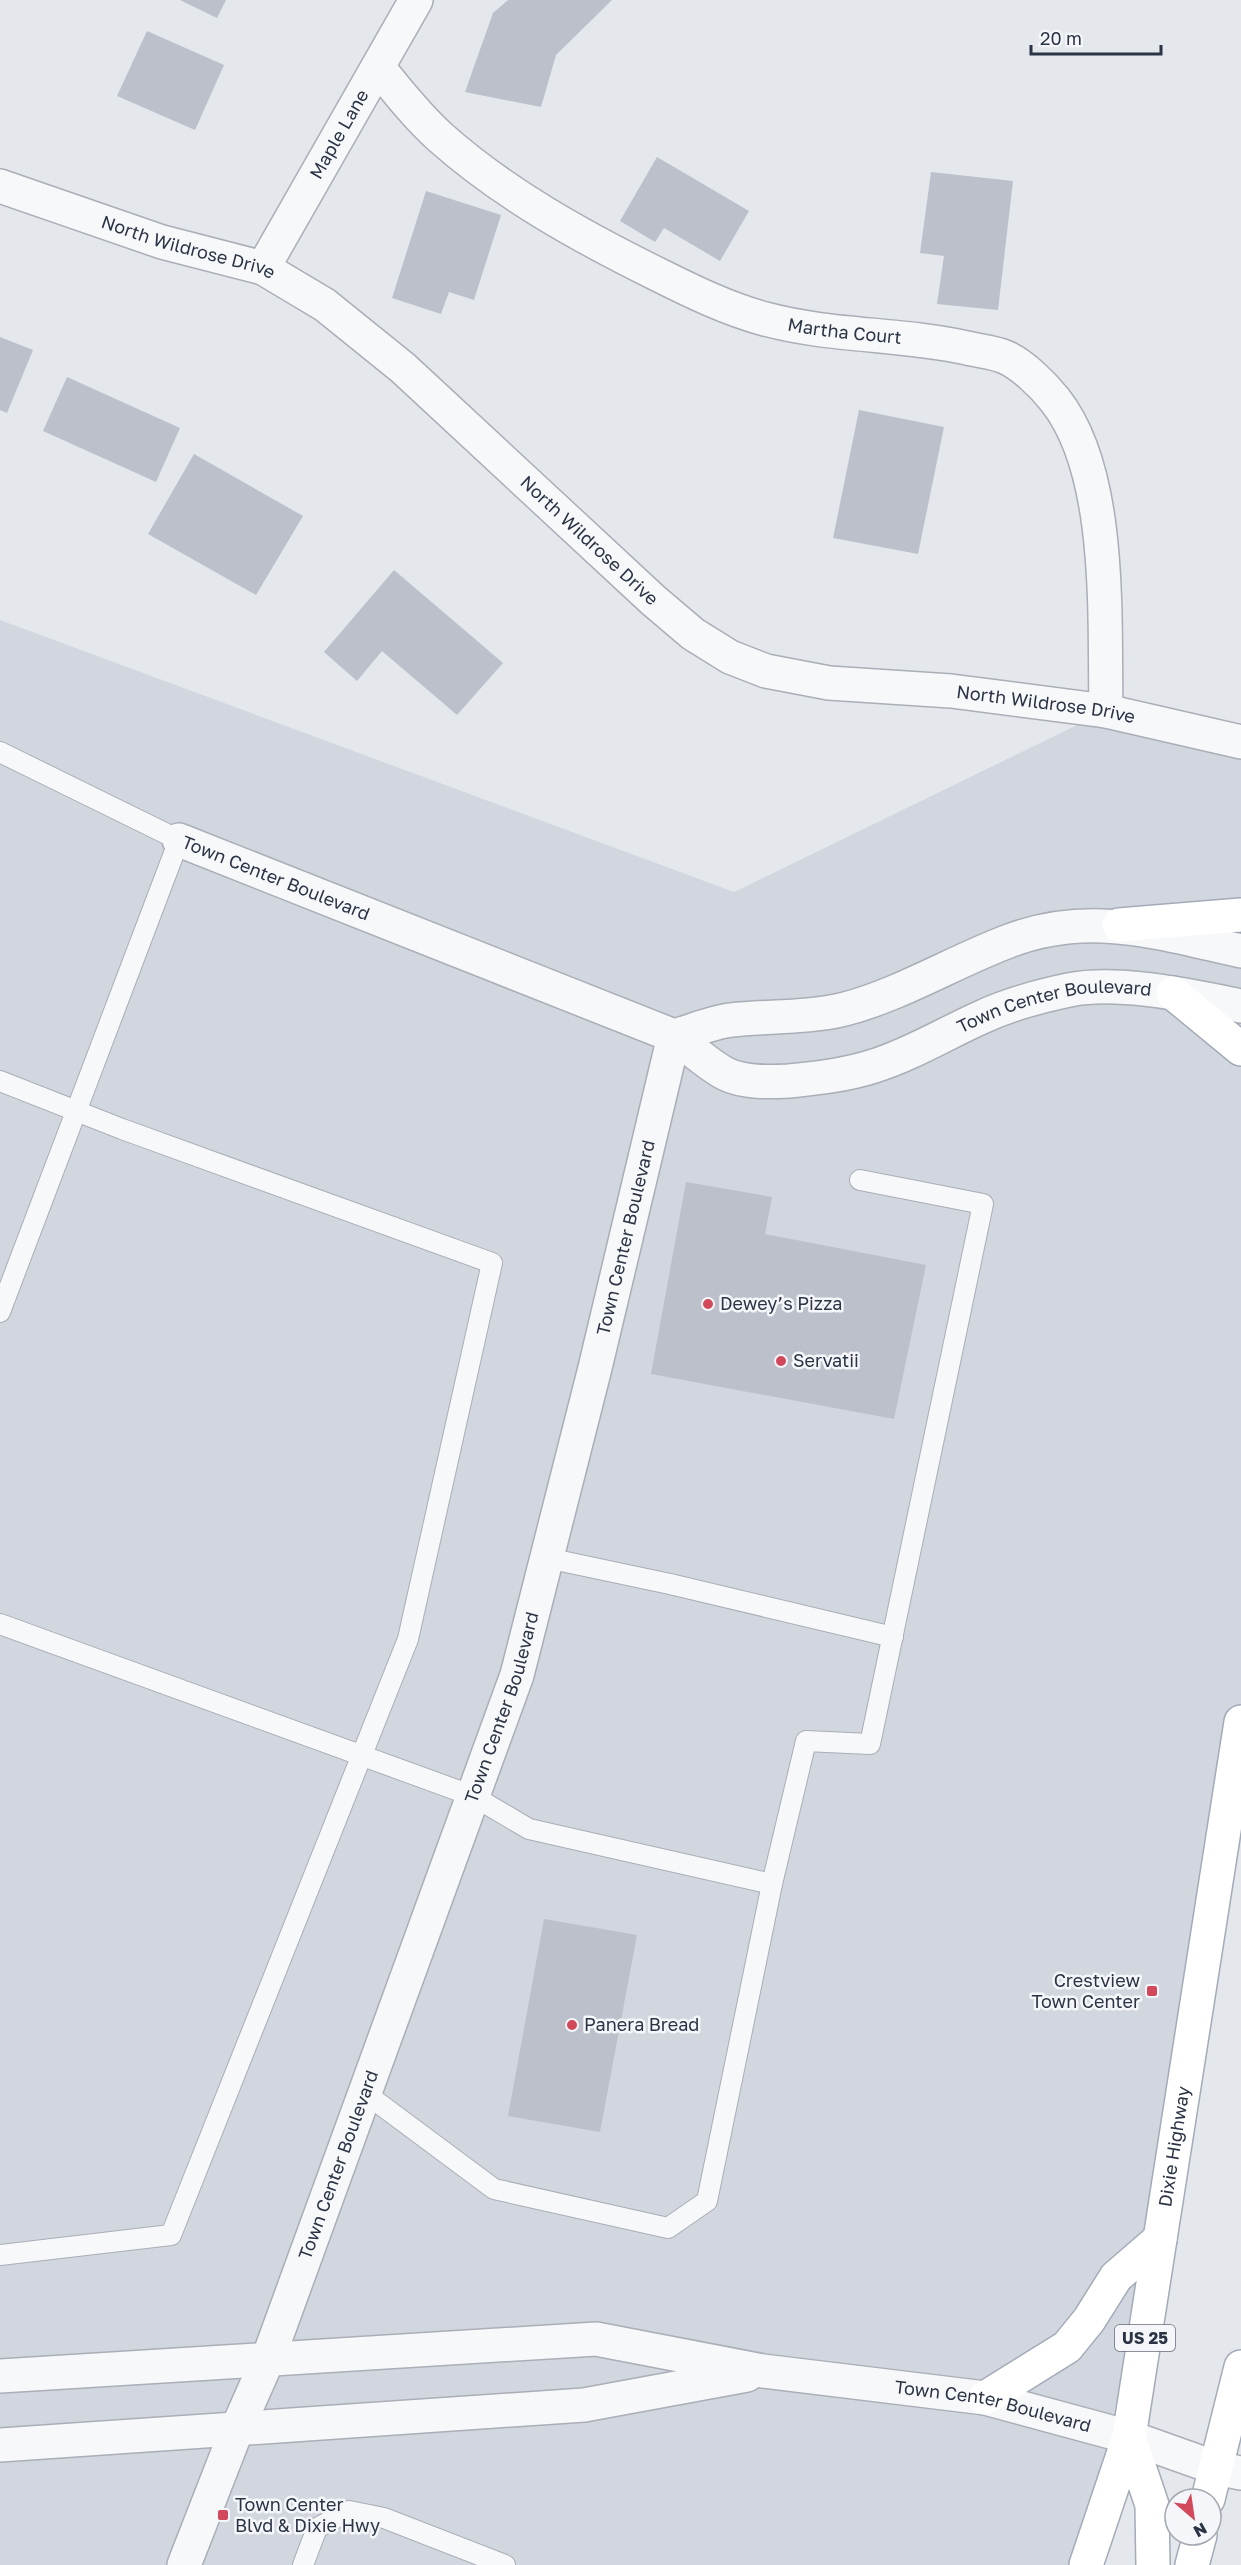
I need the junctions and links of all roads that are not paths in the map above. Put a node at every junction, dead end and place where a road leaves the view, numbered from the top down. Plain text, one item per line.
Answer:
1 (417, 0) edge
2 (378, 66) junction
3 (0, 186) edge
4 (263, 268) junction
5 (1106, 711) junction
6 (1241, 742) edge
7 (0, 752) edge
8 (179, 840) junction
9 (1241, 915) edge
10 (1119, 925) junction
11 (1241, 951) edge
12 (1173, 993) junction
13 (1241, 1006) edge
14 (675, 1036) junction
15 (1241, 1050) edge
16 (0, 1081) edge
17 (76, 1112) junction
18 (860, 1180) dead end
19 (0, 1312) edge
20 (547, 1558) junction
21 (0, 1624) edge
22 (893, 1637) junction
23 (1241, 1722) edge
24 (362, 1755) junction
25 (473, 1796) junction
26 (772, 1884) junction
27 (365, 2093) junction
28 (1160, 2239) junction
29 (0, 2255) edge
30 (268, 2359) junction
31 (1241, 2367) edge
32 (764, 2371) junction
33 (0, 2376) edge
34 (985, 2398) junction
35 (237, 2429) junction
36 (1129, 2437) junction
37 (0, 2445) edge
38 (1222, 2480) edge
39 (1197, 2547) edge
40 (184, 2565) edge
41 (303, 2565) edge
42 (505, 2565) edge
43 (1086, 2565) edge
44 (1153, 2565) edge
45 (1192, 2565) edge

1 - 2 street, Maple Lane
2 - 4 street, Maple Lane
2 - 5 street, Martha Court
3 - 4 street, North Wildrose Drive
4 - 5 street, North Wildrose Drive
5 - 6 street, North Wildrose Drive
7 - 8 lane
8 - 14 street, Town Center Boulevard
8 - 17 lane, Town Center Boulevard
9 - 10 main road
10 - 11 street
10 - 14 street
12 - 13 street, Town Center Boulevard
12 - 14 street, Town Center Boulevard
12 - 15 main road
14 - 20 street, Town Center Boulevard
16 - 17 lane
17 - 19 lane, Town Center Boulevard
17 - 24 lane
18 - 22 lane
20 - 22 lane
20 - 25 street, Town Center Boulevard
21 - 24 lane
22 - 26 lane
23 - 28 main road, Dixie Highway / US 25
24 - 25 lane
24 - 29 lane
25 - 26 lane
25 - 27 street, Town Center Boulevard
26 - 27 lane
27 - 30 street, Town Center Boulevard
28 - 34 main road
28 - 36 main road, Dixie Highway / US 25
30 - 32 street, Town Center Boulevard
30 - 33 street, Town Center Boulevard
30 - 35 street, Town Center Boulevard
31 - 38 main road
32 - 34 street, Town Center Boulevard
32 - 35 street, Town Center Boulevard
34 - 36 street, Town Center Boulevard
35 - 37 street, Town Center Boulevard
35 - 40 street, Town Center Boulevard
36 - 38 street, Town Center Boulevard
36 - 43 main road, Dixie Highway / US 25
36 - 44 main road
39 - 45 main road
41 - 42 lane

